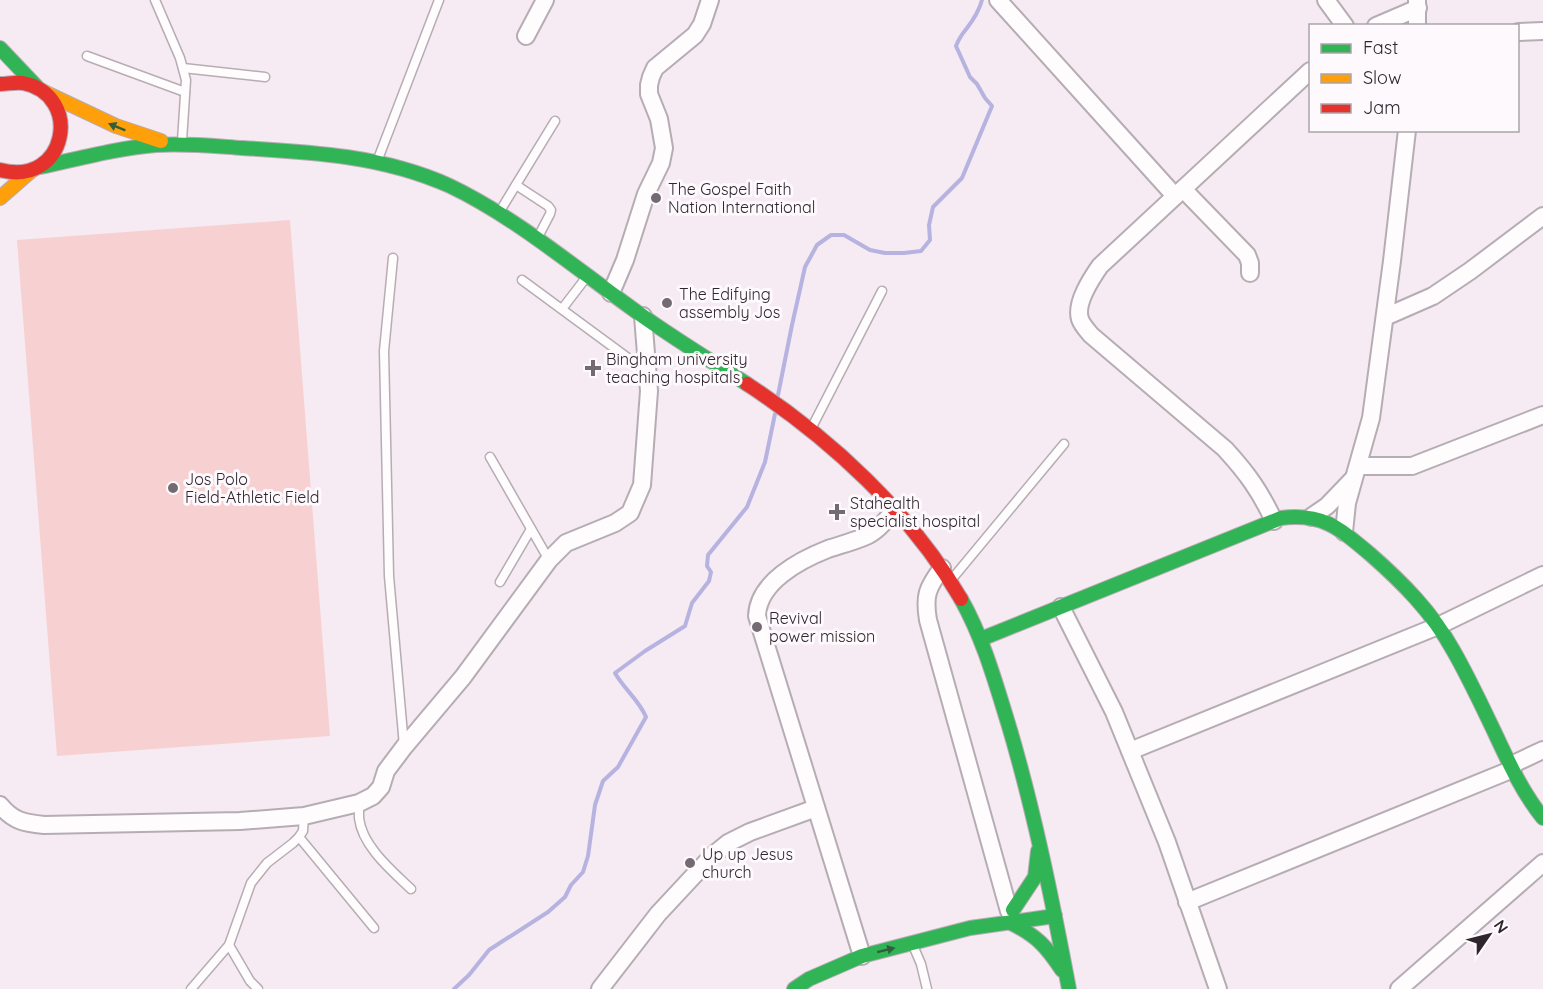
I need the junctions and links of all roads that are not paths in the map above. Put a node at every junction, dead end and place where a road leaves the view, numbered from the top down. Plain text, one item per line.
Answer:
1 (155, 0) edge
2 (439, 0) edge
3 (545, 0) edge
4 (710, 0) edge
5 (998, 0) edge
6 (1326, 0) edge
7 (1417, 4) edge
8 (1344, 24) edge
9 (1380, 24) edge
10 (1416, 24) edge
11 (1543, 31) edge
12 (1519, 32) edge
13 (526, 36) dead end
14 (0, 48) edge
15 (87, 56) dead end
16 (183, 68) junction
17 (1309, 73) edge
18 (265, 77) dead end
19 (0, 84) edge
20 (41, 89) junction
21 (185, 92) junction
22 (555, 121) dead end
23 (1407, 132) edge
24 (177, 144) junction
25 (377, 162) junction
26 (36, 168) junction
27 (0, 170) edge
28 (516, 184) junction
29 (1179, 192) junction
30 (0, 198) edge
31 (498, 213) junction
32 (1543, 216) edge
33 (536, 240) junction
34 (393, 258) dead end
35 (1250, 273) dead end
36 (587, 276) junction
37 (522, 280) dead end
38 (882, 291) dead end
39 (611, 293) junction
40 (562, 309) junction
41 (643, 316) junction
42 (1385, 317) junction
43 (647, 372) junction
44 (1543, 415) edge
45 (810, 431) junction
46 (1064, 444) dead end
47 (490, 457) dead end
48 (1357, 471) junction
49 (895, 510) junction
50 (1311, 517) junction
51 (1274, 521) junction
52 (531, 529) junction
53 (1344, 532) junction
54 (549, 560) junction
55 (946, 575) junction
56 (1543, 575) edge
57 (500, 582) dead end
58 (1061, 607) junction
59 (1437, 626) junction
60 (981, 639) junction
61 (404, 747) junction
62 (1543, 750) edge
63 (1130, 751) junction
64 (1512, 767) junction
65 (359, 803) junction
66 (0, 805) edge
67 (816, 808) junction
68 (304, 816) junction
69 (1543, 818) edge
70 (1039, 836) junction
71 (299, 837) junction
72 (1543, 864) edge
73 (411, 890) dead end
74 (1043, 901) junction
75 (1187, 902) junction
76 (1011, 915) junction
77 (1055, 916) junction
78 (374, 928) dead end
79 (912, 943) junction
80 (229, 945) junction
81 (862, 956) junction
82 (1068, 983) edge
83 (191, 989) edge
84 (258, 989) edge
85 (600, 989) edge
86 (794, 989) edge
87 (927, 989) edge
88 (1218, 989) edge
89 (1399, 989) edge

1 - 16 lane
2 - 25 lane
3 - 13 street
4 - 39 street
5 - 29 street
6 - 8 street
7 - 9 street
7 - 10 street
11 - 12 street
14 - 20 main road
15 - 21 lane
16 - 18 lane
16 - 21 lane
17 - 29 street
19 - 20 main road
24 -> 20 main road
20 - 26 main road
21 - 24 lane
22 - 28 lane
23 - 42 street
24 - 25 main road
24 - 26 main road
25 - 31 main road
26 - 27 main road
26 - 30 main road
28 - 31 lane
28 - 33 lane
29 - 35 street
29 - 51 street
31 - 33 main road
32 - 42 street
33 - 36 main road
34 - 61 lane
36 - 39 main road
36 - 40 lane
37 - 40 lane
38 - 45 lane
39 - 41 main road
40 - 43 lane
41 - 43 street
41 - 45 main road
42 - 48 street
43 - 54 street
44 - 48 street
45 - 49 main road
46 - 55 lane
47 - 52 lane
48 - 50 street
48 - 53 street
49 - 55 main road
49 - 67 street
50 - 51 main road
50 - 53 main road
51 - 58 main road
52 - 54 lane
52 - 57 lane
53 - 59 main road
54 - 61 street
55 - 60 main road
55 - 76 street
56 - 59 street
58 - 60 main road
58 - 63 street
59 - 63 street
59 - 64 main road
60 - 70 main road
61 - 65 street
62 - 64 street
63 - 75 street
64 - 69 main road
64 - 75 street
65 - 68 street
65 - 73 lane
66 - 68 street
67 - 81 street
67 - 85 street
68 - 71 lane
70 - 74 main road
70 - 76 main road
71 - 78 lane
71 - 80 lane
72 - 89 street
74 - 76 main road
74 - 77 main road
75 - 88 street
76 - 77 main road
76 - 79 main road
76 - 82 main road
77 - 82 main road
81 -> 79 main road
79 - 87 lane
80 - 83 lane
80 - 84 lane
81 - 86 main road

